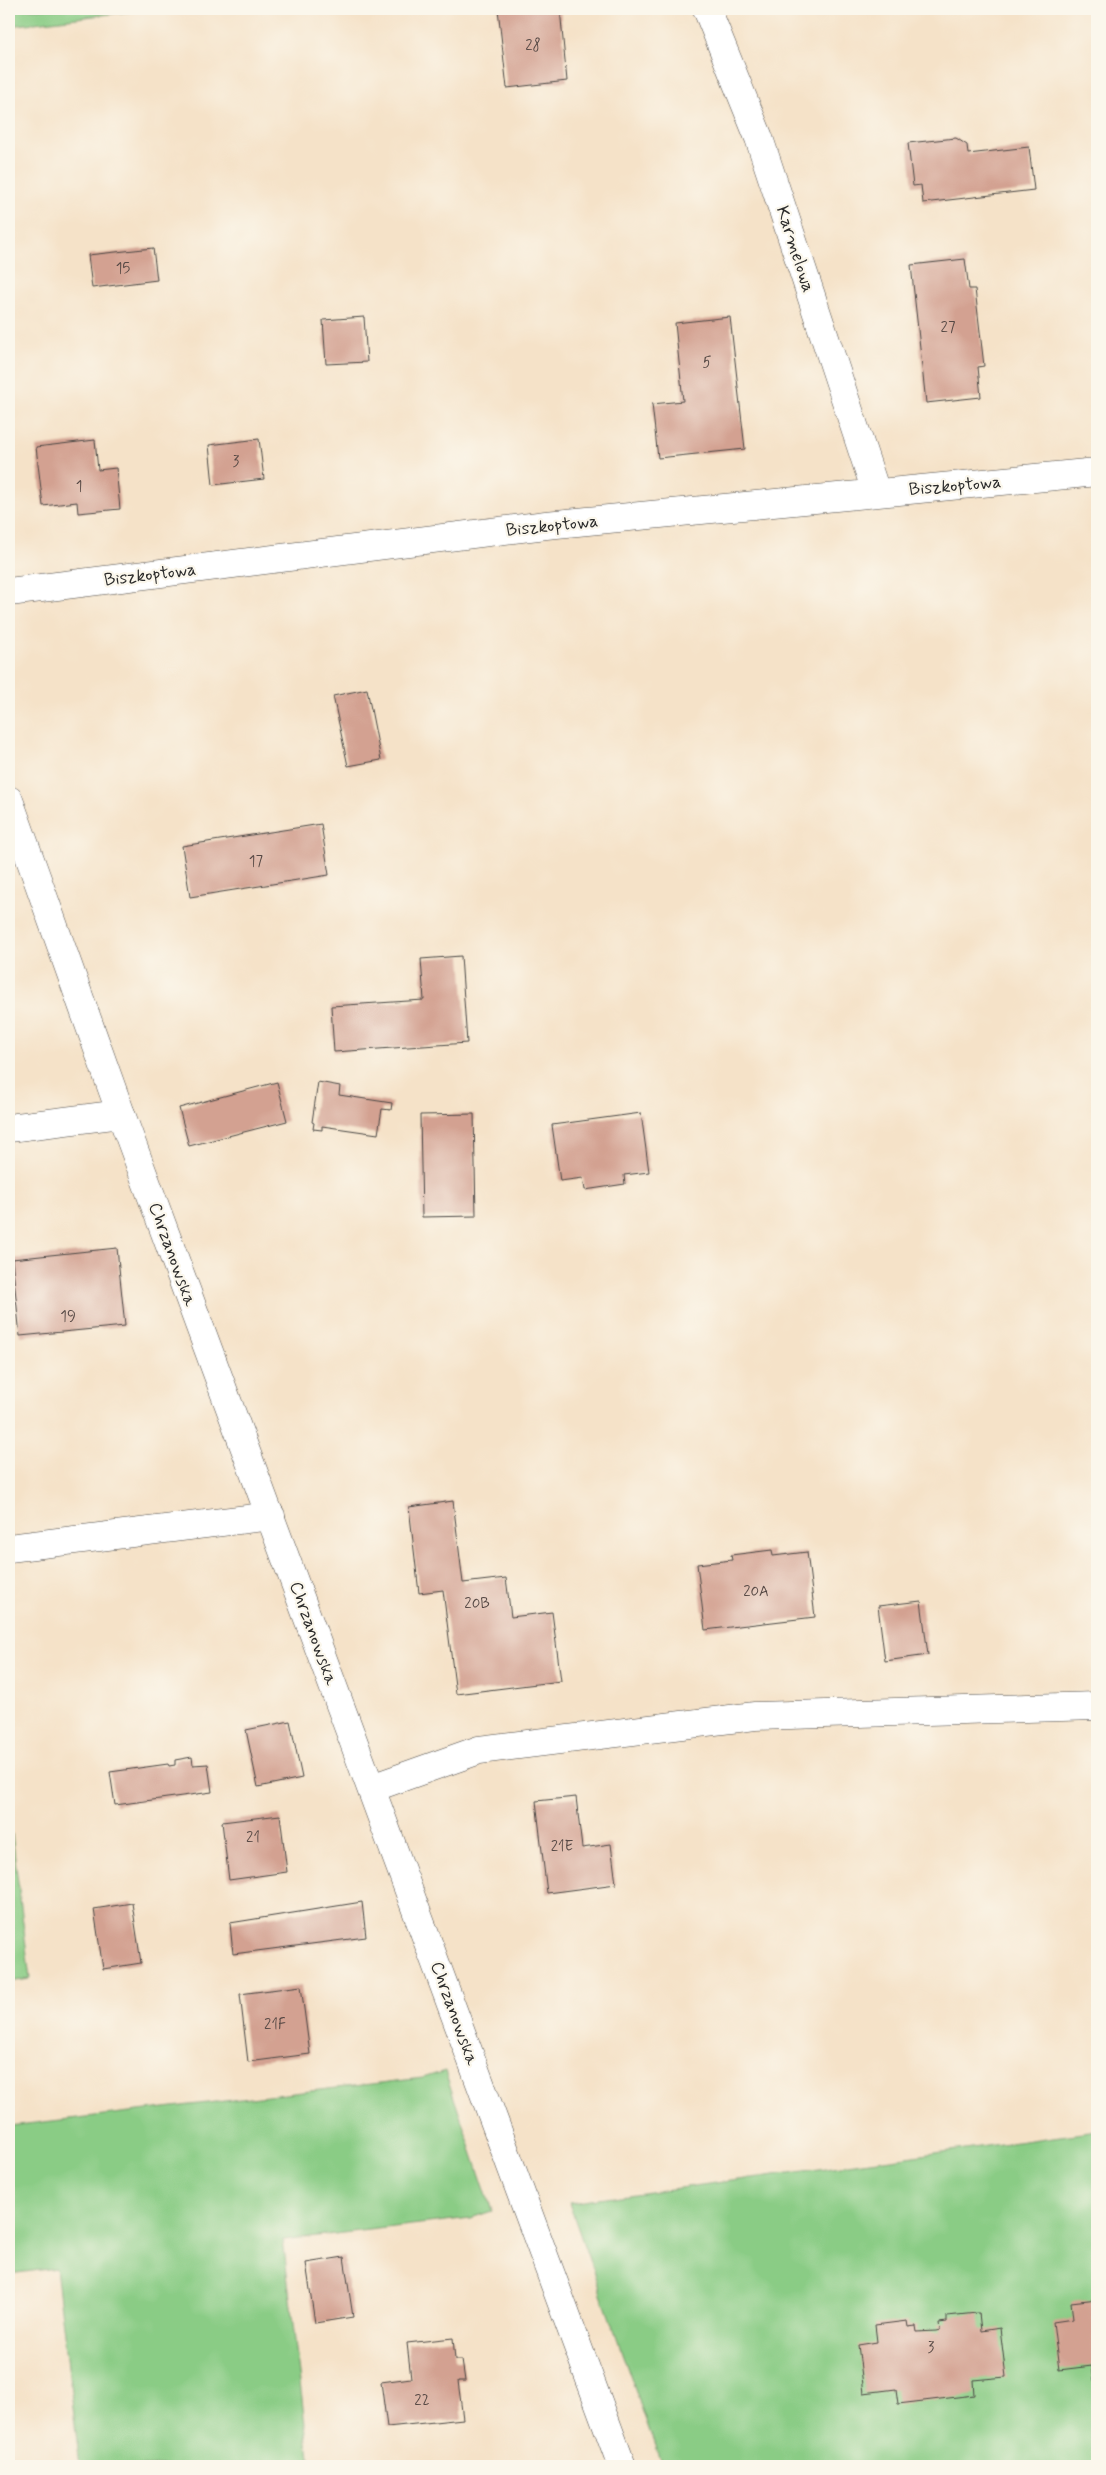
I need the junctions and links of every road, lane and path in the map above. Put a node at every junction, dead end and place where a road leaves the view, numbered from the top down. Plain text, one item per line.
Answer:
1 (707, 9) edge
2 (1097, 472) edge
3 (876, 492) junction
4 (9, 592) edge
5 (9, 800) edge
6 (121, 1114) junction
7 (9, 1128) edge
8 (271, 1516) junction
9 (9, 1548) edge
10 (1097, 1706) edge
11 (372, 1788) junction
12 (619, 2466) edge

1 - 3 street, Karmelowa
2 - 3 street, Biszkoptowa
3 - 4 street, Biszkoptowa
5 - 6 street, Chrzanowska
6 - 7 street
6 - 8 street, Chrzanowska
8 - 9 street
8 - 11 street, Chrzanowska
10 - 11 street
11 - 12 street, Chrzanowska

